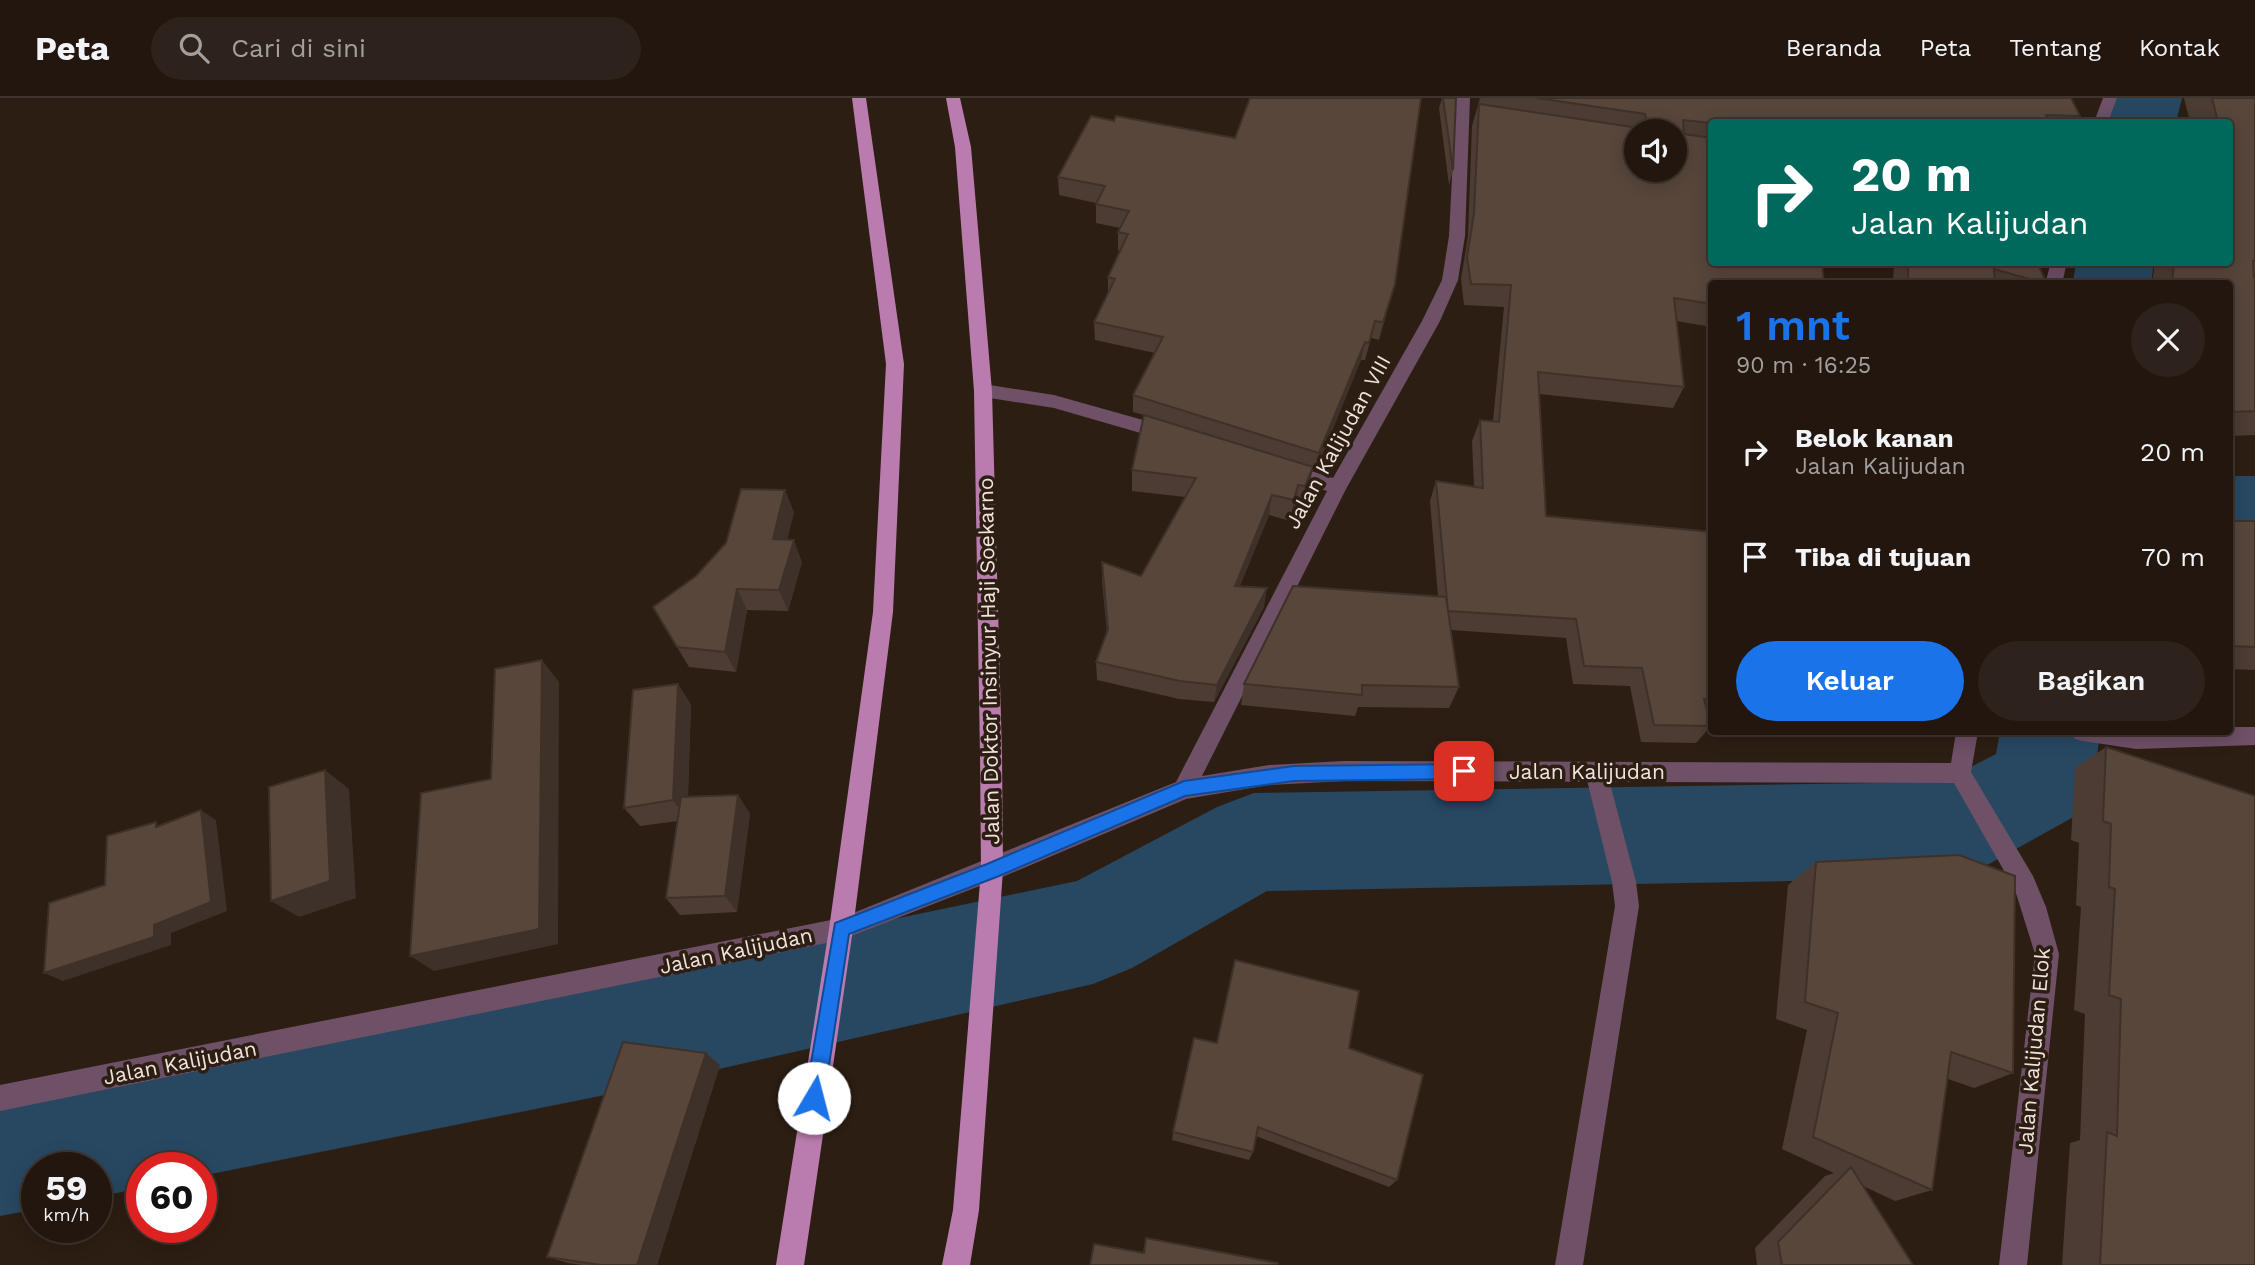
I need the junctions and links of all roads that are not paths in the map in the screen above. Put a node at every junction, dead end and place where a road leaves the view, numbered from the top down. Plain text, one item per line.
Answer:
1 (859, 98) edge
2 (953, 98) edge
3 (2110, 98) edge
4 (1466, 111) edge
5 (2102, 119) edge
6 (983, 391) junction
7 (1185, 439) edge
8 (1262, 463) edge
9 (1338, 487) junction
10 (1966, 735) edge
11 (2120, 735) edge
12 (2255, 736) edge
13 (1596, 772) junction
14 (1960, 773) junction
15 (1184, 789) junction
16 (992, 870) junction
17 (841, 929) junction
18 (0, 1098) edge
19 (790, 1265) edge
20 (956, 1265) edge
21 (1569, 1265) edge
22 (2013, 1265) edge

1 - 17 main road
2 - 6 main road, Jalan Doktor Insinyur Haji Soekarno
3 - 5 street
4 - 9 street, Jalan Kalijudan VIII
6 - 7 street
6 - 16 main road, Jalan Doktor Insinyur Haji Soekarno
8 - 9 street
9 - 15 street, Jalan Kalijudan VIII
10 - 14 street
11 - 12 street
13 - 14 street, Jalan Kalijudan
13 - 15 street, Jalan Kalijudan
13 - 21 street
14 - 22 street, Jalan Kalijudan Elok
15 - 16 street, Jalan Kalijudan
16 - 17 street, Jalan Kalijudan
16 - 20 main road, Jalan Doktor Insinyur Haji Soekarno
17 - 18 street, Jalan Kalijudan
17 - 19 main road

